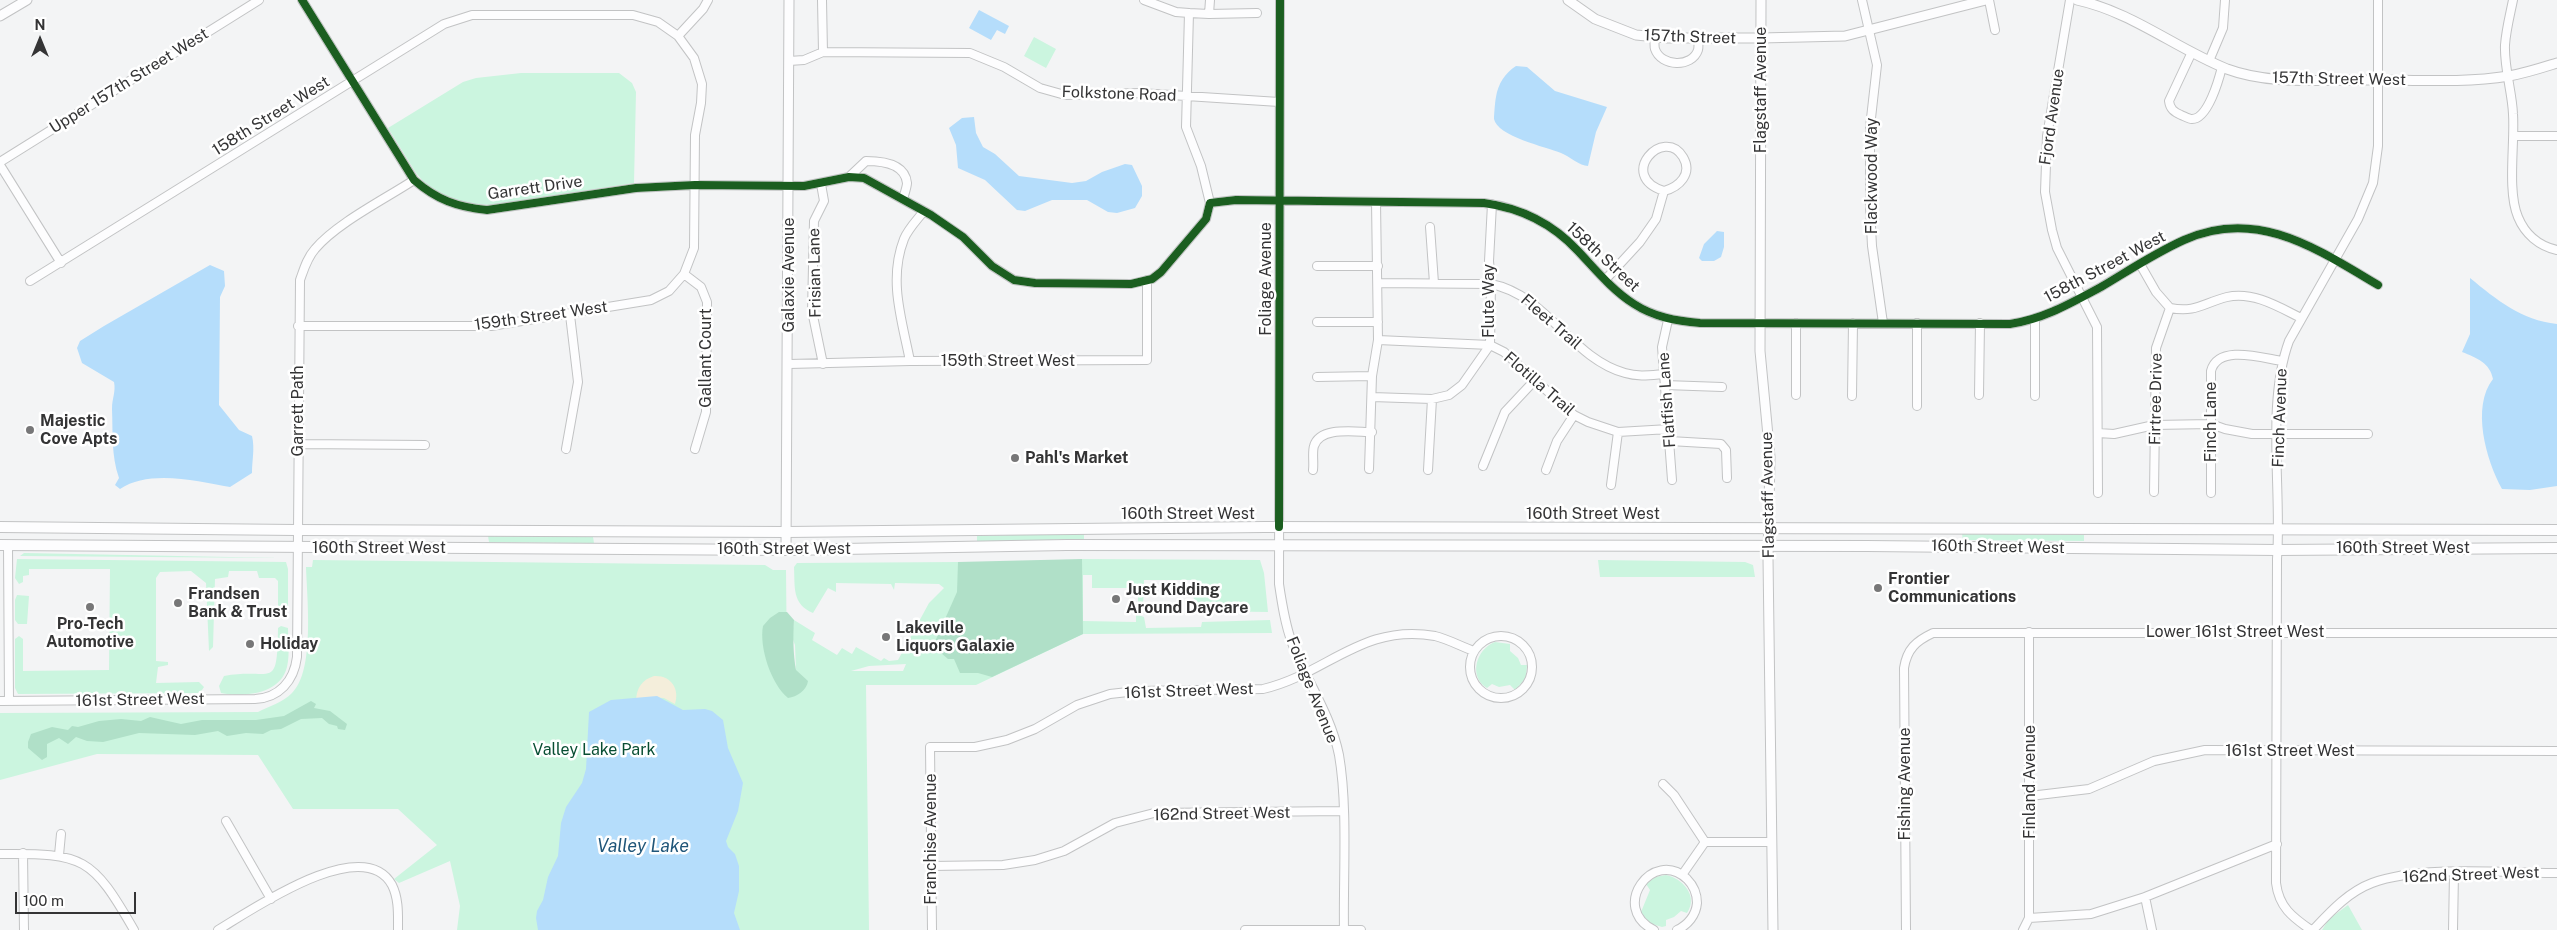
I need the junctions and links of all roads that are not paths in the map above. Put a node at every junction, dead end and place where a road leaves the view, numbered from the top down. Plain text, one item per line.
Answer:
1 (27, 0) edge
2 (259, 0) edge
3 (302, 0) edge
4 (708, 0) edge
5 (790, 0) edge
6 (822, 0) edge
7 (1144, 0) edge
8 (1210, 0) edge
9 (1280, 0) edge
10 (1568, 0) edge
11 (1761, 0) edge
12 (1862, 0) edge
13 (1988, 0) edge
14 (2070, 0) edge
15 (2077, 0) edge
16 (2225, 0) edge
17 (2378, 0) edge
18 (2513, 0) edge
19 (1162, 3) edge
20 (1189, 13) junction
21 (1257, 13) dead end
22 (1209, 14) junction
23 (0, 16) edge
24 (1870, 30) junction
25 (1995, 30) dead end
26 (678, 36) junction
27 (1654, 37) junction
28 (1698, 38) junction
29 (1761, 38) junction
30 (823, 52) junction
31 (2191, 54) junction
32 (789, 61) junction
33 (2209, 61) junction
34 (2557, 63) edge
35 (2222, 67) junction
36 (2508, 76) junction
37 (2378, 80) junction
38 (353, 81) junction
39 (1188, 96) junction
40 (1279, 102) junction
41 (2514, 136) junction
42 (2557, 136) edge
43 (0, 163) edge
44 (849, 177) junction
45 (414, 180) junction
46 (821, 184) junction
47 (695, 185) junction
48 (788, 186) junction
49 (1664, 191) junction
50 (903, 199) junction
51 (1280, 202) junction
52 (1376, 202) junction
53 (1210, 203) junction
54 (1492, 204) junction
55 (924, 211) junction
56 (1430, 227) dead end
57 (2557, 250) edge
58 (2335, 260) junction
59 (61, 263) junction
60 (2140, 264) junction
61 (1317, 266) dead end
62 (1378, 266) junction
63 (684, 274) junction
64 (1147, 280) junction
65 (1606, 280) junction
66 (30, 281) dead end
67 (1379, 283) junction
68 (1434, 283) junction
69 (1491, 284) junction
70 (2378, 285) dead end
71 (2082, 298) junction
72 (2170, 308) junction
73 (570, 315) junction
74 (2035, 318) junction
75 (2301, 318) junction
76 (1668, 320) junction
77 (1317, 322) dead end
78 (1378, 322) junction
79 (1760, 322) junction
80 (1796, 323) junction
81 (1853, 323) junction
82 (1883, 323) junction
83 (1917, 323) junction
84 (1980, 323) junction
85 (298, 326) junction
86 (1378, 340) junction
87 (1490, 345) junction
88 (910, 361) junction
89 (2282, 361) junction
90 (789, 364) junction
91 (823, 364) junction
92 (1664, 374) junction
93 (1372, 376) junction
94 (1317, 377) dead end
95 (1535, 380) junction
96 (1665, 385) junction
97 (1722, 388) dead end
98 (1796, 395) dead end
99 (1979, 395) dead end
100 (1852, 396) dead end
101 (2035, 396) dead end
102 (1372, 397) junction
103 (1432, 399) junction
104 (1918, 406) dead end
105 (1574, 416) junction
106 (2212, 424) junction
107 (2154, 425) junction
108 (1669, 429) junction
109 (1372, 432) junction
110 (1618, 432) junction
111 (2098, 433) junction
112 (2278, 433) junction
113 (2368, 434) dead end
114 (1670, 441) junction
115 (298, 444) junction
116 (426, 445) dead end
117 (566, 449) dead end
118 (695, 449) dead end
119 (1483, 466) dead end
120 (1369, 469) dead end
121 (1314, 470) dead end
122 (1428, 470) dead end
123 (1546, 470) dead end
124 (1727, 478) dead end
125 (1672, 480) dead end
126 (1611, 485) dead end
127 (2154, 492) dead end
128 (2098, 493) dead end
129 (2211, 493) dead end
130 (0, 527) edge
131 (1278, 528) junction
132 (1769, 528) junction
133 (296, 530) junction
134 (2278, 530) junction
135 (2557, 530) edge
136 (786, 532) junction
137 (1278, 545) junction
138 (4, 546) edge
139 (1768, 546) junction
140 (297, 548) junction
141 (2557, 548) edge
142 (786, 550) junction
143 (2277, 550) junction
144 (2029, 632) junction
145 (2277, 632) junction
146 (2557, 633) edge
147 (1916, 641) joint
148 (1474, 651) junction
149 (1306, 673) junction
150 (278, 692) joint
151 (0, 701) edge
152 (9, 701) junction
153 (930, 747) joint
154 (2277, 751) junction
155 (2557, 751) edge
156 (1663, 784) dead end
157 (2030, 796) junction
158 (1343, 811) junction
159 (226, 821) dead end
160 (61, 834) dead end
161 (1705, 842) junction
162 (1772, 842) junction
163 (2277, 844) junction
164 (23, 853) junction
165 (0, 854) edge
166 (59, 855) junction
167 (931, 866) junction
168 (2454, 873) junction
169 (2557, 873) edge
170 (1682, 875) junction
171 (2145, 897) junction
172 (271, 899) junction
173 (2029, 918) junction
174 (24, 930) edge
175 (134, 930) edge
176 (218, 930) edge
177 (398, 930) edge
178 (932, 930) edge
179 (1245, 930) edge
180 (1344, 930) edge
181 (1361, 930) edge
182 (1654, 930) edge
183 (1677, 930) edge
184 (1773, 930) edge
185 (1906, 930) edge
186 (2023, 930) edge
187 (2152, 930) edge
188 (2312, 930) edge
189 (2453, 930) edge

1 - 23 street
2 - 43 street, Upper 157th Street West
3 - 38 street, Garrett Drive
4 - 26 street
5 - 32 street, Galaxie Avenue
6 - 30 street
7 - 19 street
8 - 22 street
9 - 40 street, Foliage Avenue
10 - 27 street, 157th Street
11 - 29 street, Flagstaff Avenue
12 - 24 street, Flackwood Way
13 - 24 street
13 - 25 street
14 - 71 street, Fjord Avenue
15 - 31 street, 157th Street West
16 - 33 street
17 - 37 street, Finch Avenue
18 - 36 street
19 - 20 street
20 - 22 street
20 - 39 street
21 - 22 street
24 - 29 street
24 - 82 street, Flackwood Way
26 - 38 street, 158th Street West
26 - 47 street, 158th Street West
27 - 28 street, 157th Street
27 - 28 street
28 - 29 street, 157th Street
29 - 79 street, Flagstaff Avenue
30 - 32 street, Folkstone Road
30 - 39 street, Folkstone Road
31 - 33 street, 157th Street West
31 - 35 street
32 - 48 street, Galaxie Avenue
33 - 35 street, 157th Street West
34 - 36 street, 157th Street West
35 - 37 street, 157th Street West
36 - 37 street, 157th Street West
36 - 41 street
37 - 58 street, Finch Avenue
38 - 45 street, Garrett Drive
38 - 59 street, 158th Street West
39 - 40 street, Folkstone Road
39 - 53 street
40 - 51 street, Foliage Avenue
41 - 42 street
41 - 57 street
43 - 59 street
44 - 46 street
44 - 50 street
44 - 50 street
45 - 47 street, Garrett Drive
45 - 85 street, Garrett Path
46 - 48 street
46 - 91 street, Frisian Lane
47 - 48 street, Garrett Drive
47 - 63 street, 158th Street West
48 - 90 street, Galaxie Avenue
49 - 49 street
49 - 65 street
50 - 55 street
51 - 52 street, 158th Street
51 - 53 street
51 - 131 street, Foliage Avenue
52 - 54 street, 158th Street
52 - 62 street
53 - 64 street
54 - 65 street, 158th Street
54 - 69 street, Flute Way
55 - 64 street
55 - 88 street
56 - 68 street
58 - 60 street, 158th Street West
58 - 70 street, 158th Street West
58 - 75 street, Finch Avenue
59 - 66 street, 158th Street West
60 - 71 street, 158th Street West
60 - 72 street
61 - 62 street
62 - 67 street
63 - 73 street, 159th Street West
63 - 118 street, Gallant Court
64 - 88 street, 159th Street West
65 - 76 street, 158th Street
67 - 68 street, Fleet Trail
67 - 78 street
68 - 69 street, Fleet Trail
69 - 87 street, Flute Way
69 - 92 street, Fleet Trail
71 - 74 street, 158th Street West
71 - 111 street, Fjord Avenue
72 - 75 street
72 - 107 street, Firtree Drive
73 - 85 street, 159th Street West
73 - 117 street
74 - 84 street, 158th Street West
74 - 101 street
75 - 89 street, Finch Avenue
76 - 79 street, 158th Street
76 - 92 street, Flatfish Lane
77 - 78 street
78 - 86 street
79 - 80 street, 158th Street West
79 - 132 street, Flagstaff Avenue
80 - 81 street, 158th Street West
80 - 98 street
81 - 82 street, 158th Street West
81 - 100 street
82 - 83 street, 158th Street West
83 - 84 street, 158th Street West
83 - 104 street
84 - 99 street
85 - 115 street, Garrett Path
86 - 87 street, Flotilla Trail
86 - 93 street
87 - 95 street, Flotilla Trail
87 - 103 street, Flute Way
88 - 91 street, 159th Street West
89 - 106 street, Finch Lane
89 - 112 street, Finch Avenue
90 - 91 street, 159th Street West
90 - 136 street, Galaxie Avenue
92 - 96 street, Flatfish Lane
93 - 94 street
93 - 102 street
95 - 105 street, Flotilla Trail
95 - 119 street
96 - 97 street
96 - 108 street, Flatfish Lane
102 - 103 street, Flute Way
102 - 109 street
103 - 122 street
105 - 110 street, Flotilla Trail
105 - 123 street
106 - 107 street
106 - 112 street
106 - 129 street, Finch Lane
107 - 111 street
107 - 127 street, Firtree Drive
108 - 110 street, Flotilla Trail
108 - 114 street, Flatfish Lane
109 - 120 street
109 - 121 street
110 - 126 street
111 - 128 street, Fjord Avenue
112 - 113 street
112 - 134 street, Finch Avenue
114 - 124 street
114 - 125 street, Flatfish Lane
115 - 116 street
115 - 133 street, Garrett Path
130 - 133 main road, 160th Street West
131 - 132 main road, 160th Street West
131 - 136 main road, 160th Street West
131 - 137 street, Foliage Avenue
132 - 134 main road, 160th Street West
132 - 139 street, Flagstaff Avenue
133 - 136 main road, 160th Street West
133 - 140 street, Garrett Path
134 - 135 main road, 160th Street West
134 - 143 street, Finch Avenue
136 - 142 street, Galaxie Avenue
137 - 139 main road, 160th Street West
137 - 142 main road, 160th Street West
137 - 149 street, Foliage Avenue
138 - 140 main road, 160th Street West
138 - 152 street
139 - 143 main road, 160th Street West
139 - 162 street, Flagstaff Avenue
140 - 142 main road, 160th Street West
140 - 150 street, Garrett Path
141 - 143 main road, 160th Street West
143 - 145 street, Finch Avenue
144 - 145 street, Lower 161st Street West
144 - 147 street, Lower 161st Street West
144 - 157 street, Finland Avenue
145 - 146 street, Lower 161st Street West
145 - 154 street, Finch Avenue
147 - 185 street, Fishing Avenue
148 - 148 street
148 - 149 street, 161st Street West
149 - 153 street, 161st Street West
149 - 158 street, Foliage Avenue
150 - 152 street, 161st Street West
151 - 152 street, 161st Street West
153 - 167 street, Franchise Avenue
154 - 155 street, 161st Street West
154 - 157 street, 161st Street West
154 - 163 street, Finch Avenue
156 - 161 street
157 - 173 street, Finland Avenue
158 - 167 street, 162nd Street West
158 - 180 street, Foliage Avenue
159 - 172 street
160 - 166 street
161 - 162 street
161 - 170 street
162 - 184 street, Flagstaff Avenue
163 - 171 street
163 - 188 street, Finch Avenue
164 - 165 street
164 - 166 street
164 - 174 street
166 - 175 street
167 - 178 street, Franchise Avenue
168 - 169 street, 162nd Street West
168 - 188 street, 162nd Street West
168 - 189 street
170 - 182 street
170 - 183 street
171 - 173 street
171 - 187 street
172 - 176 street
172 - 177 street
173 - 186 street, Finland Avenue
179 - 180 street
180 - 181 street

